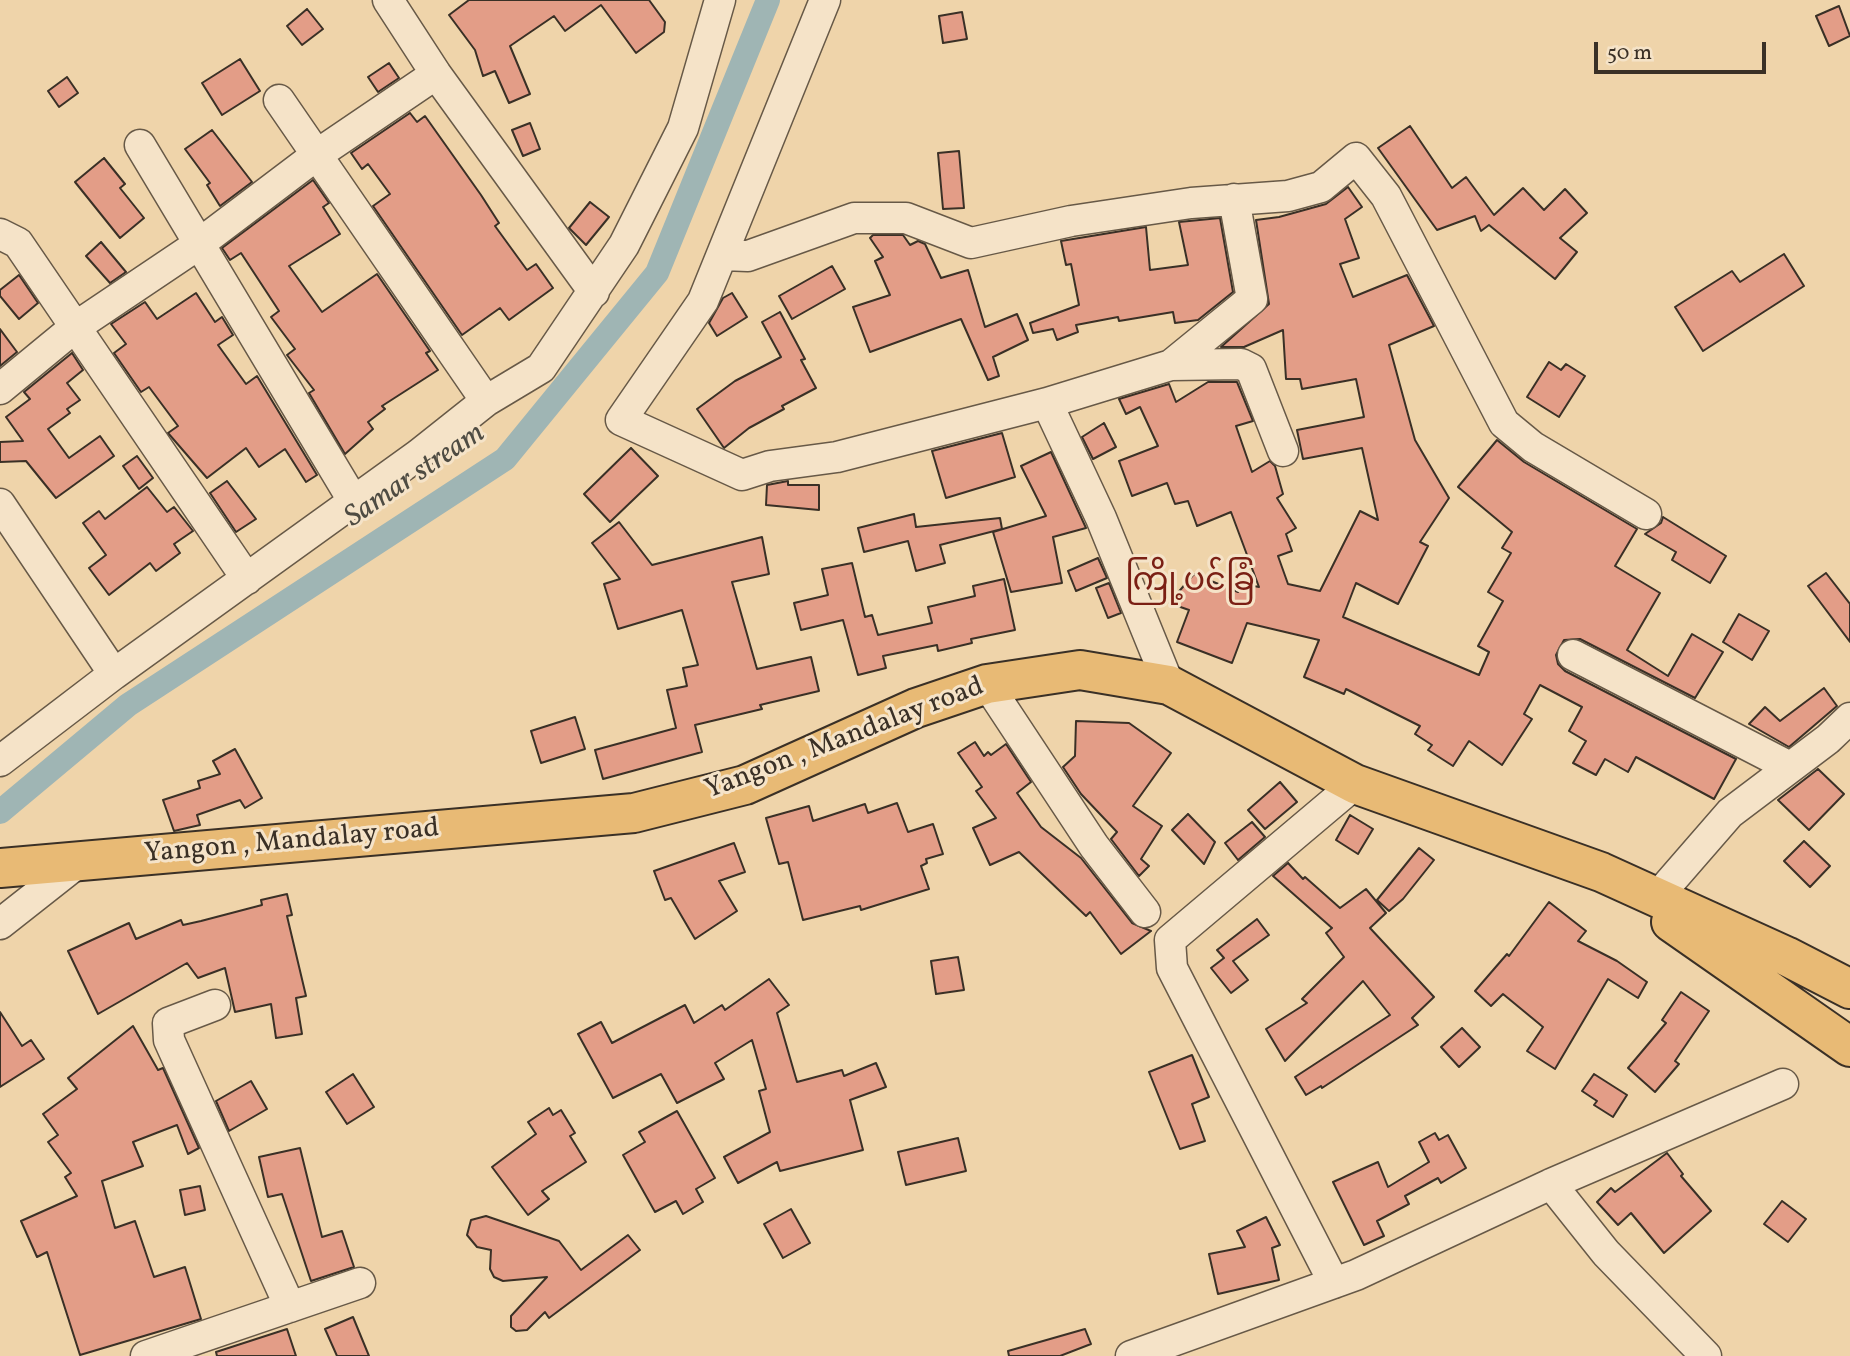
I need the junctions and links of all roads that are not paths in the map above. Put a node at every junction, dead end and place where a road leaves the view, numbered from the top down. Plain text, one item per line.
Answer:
1 (388, 0) edge
2 (720, 0) edge
3 (825, 0) edge
4 (436, 74) junction
5 (279, 100) dead end
6 (140, 145) dead end
7 (318, 154) junction
8 (1234, 199) junction
9 (0, 234) edge
10 (199, 244) junction
11 (722, 255) junction
12 (594, 292) junction
13 (74, 328) junction
14 (1171, 365) junction
15 (0, 389) edge
16 (486, 401) junction
17 (1047, 402) junction
18 (1283, 451) dead end
19 (354, 502) junction
20 (0, 504) edge
21 (1646, 514) dead end
22 (247, 579) junction
23 (1573, 655) dead end
24 (114, 674) junction
25 (987, 684) junction
26 (1170, 685) junction
27 (1850, 718) edge
28 (0, 761) edge
29 (1790, 767) junction
30 (1354, 784) junction
31 (65, 861) junction
32 (0, 868) edge
33 (1601, 872) junction
34 (1657, 897) junction
35 (1145, 912) dead end
36 (0, 924) edge
37 (1850, 989) edge
38 (215, 1005) dead end
39 (1850, 1047) edge
40 (1783, 1084) dead end
41 (1551, 1184) junction
42 (360, 1283) dead end
43 (1334, 1283) junction
44 (290, 1307) junction
45 (146, 1356) edge
46 (1131, 1356) edge
47 (1706, 1356) edge

1 - 4 street
2 - 12 street
3 - 11 street
4 - 7 street
4 - 12 street
5 - 7 street
6 - 10 street
7 - 10 street
7 - 16 street
8 - 11 street
8 - 14 street
8 - 21 street
9 - 13 street
10 - 13 street
10 - 19 street
11 - 17 street
12 - 16 street
13 - 15 street
13 - 22 street
14 - 17 street
14 - 18 street
16 - 19 street
17 - 26 street
19 - 22 street
20 - 24 street
22 - 24 street
23 - 29 street
24 - 28 street
25 - 26 highway, Yangon , Mandalay road
25 - 31 highway, Yangon , Mandalay road
25 - 35 street
26 - 30 highway, Yangon , Mandalay road
27 - 29 street
29 - 34 street
30 - 33 highway, Yangon , Mandalay road
30 - 43 street
31 - 32 highway, Yangon , Mandalay road
31 - 36 street
33 - 34 highway
33 - 39 highway
34 - 37 highway
38 - 44 street
40 - 41 street
41 - 43 street
41 - 47 street
42 - 44 street
43 - 46 street
44 - 45 street

